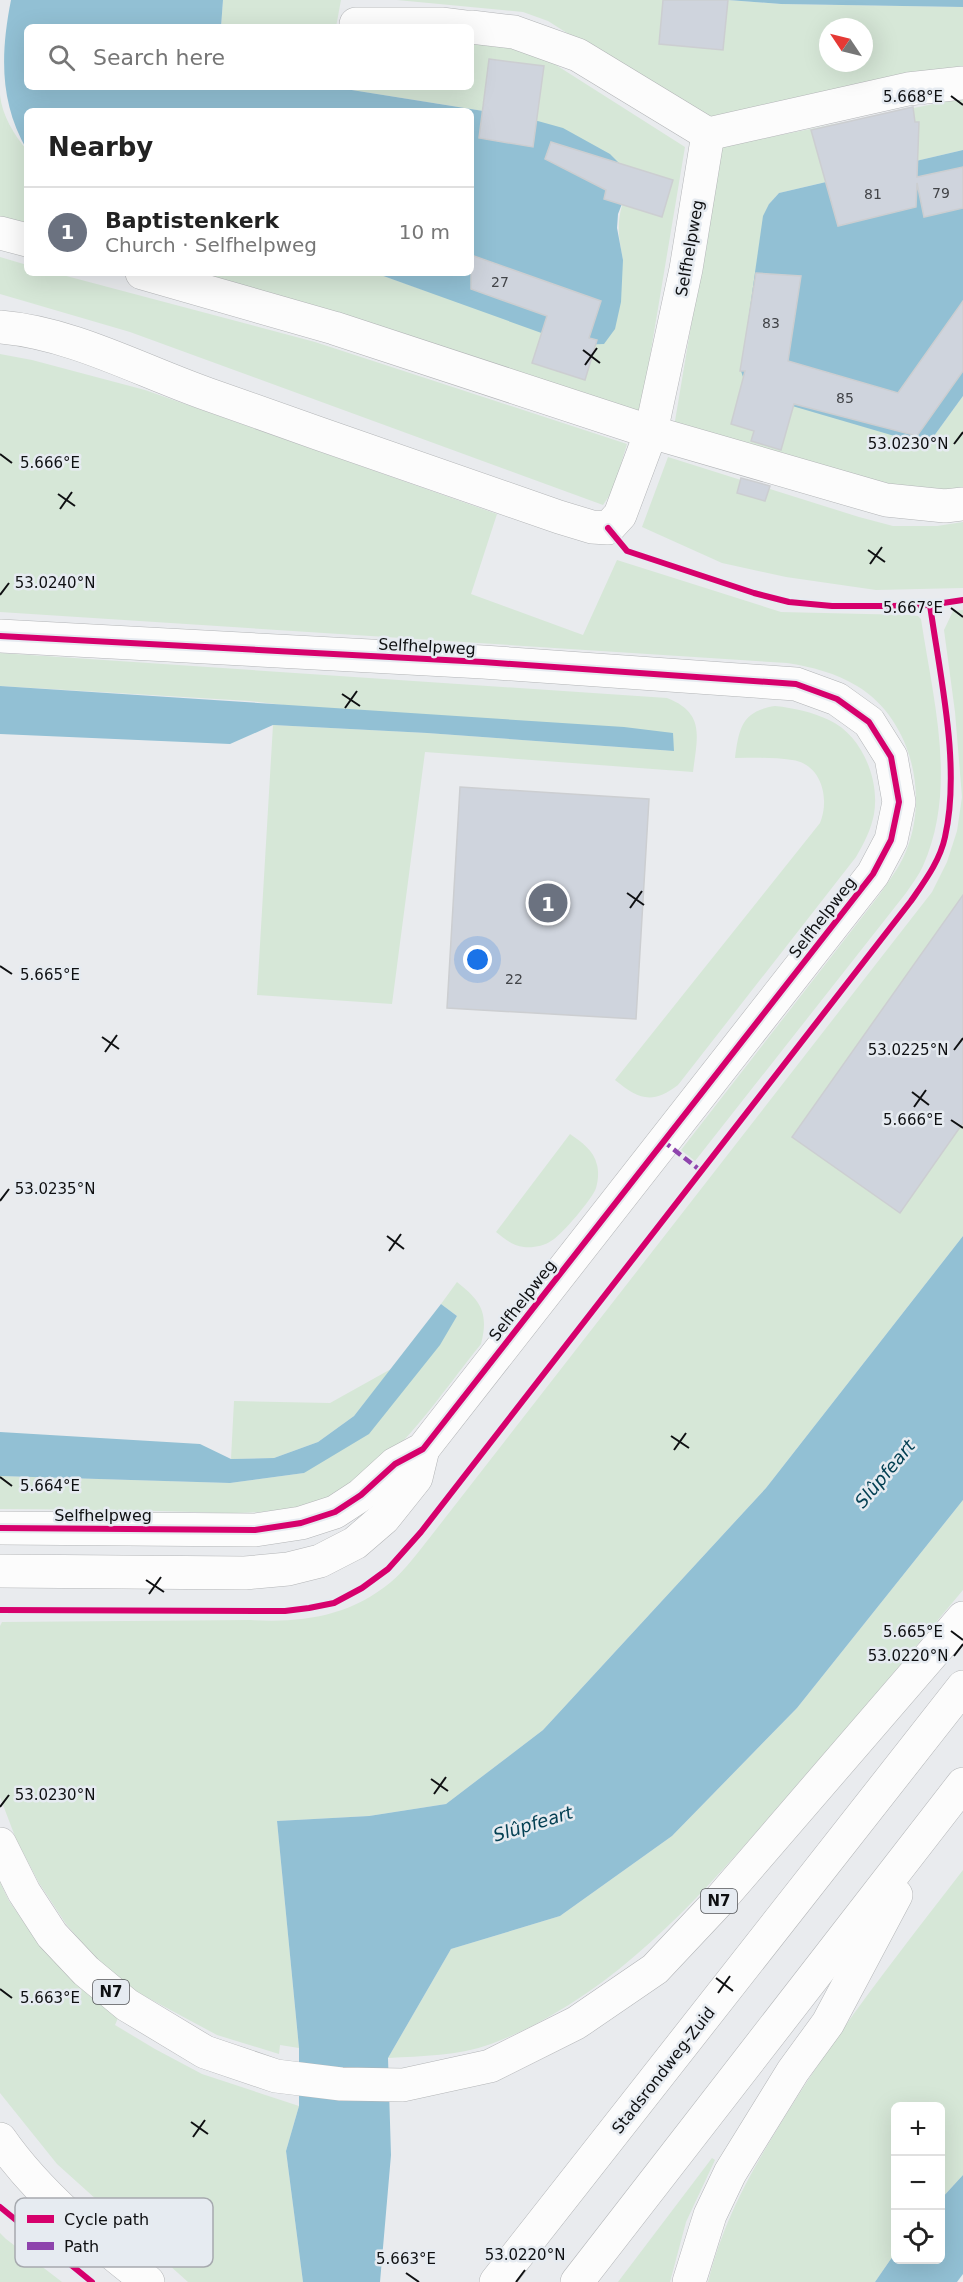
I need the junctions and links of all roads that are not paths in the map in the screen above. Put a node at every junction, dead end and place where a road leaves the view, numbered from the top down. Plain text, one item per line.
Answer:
1 (356, 24) dead end
2 (443, 24) edge
3 (474, 28) edge
4 (963, 83) edge
5 (708, 134) junction
6 (0, 232) edge
7 (24, 239) edge
8 (152, 276) edge
9 (0, 327) edge
10 (651, 432) junction
11 (963, 504) edge
12 (0, 636) edge
13 (423, 1449) junction
14 (0, 1528) edge
15 (0, 1571) edge
16 (963, 1618) edge
17 (963, 1687) edge
18 (963, 1784) edge
19 (939, 1814) junction
20 (0, 1844) edge
21 (0, 2139) edge
22 (51, 2198) edge
23 (130, 2267) edge
24 (148, 2282) edge
25 (496, 2282) edge
26 (577, 2282) edge
27 (689, 2282) edge

1 - 2 main road
3 - 5 main road
4 - 5 main road
5 - 10 main road, Selfhelpweg
6 - 7 main road
8 - 10 main road
9 - 10 main road, Selfhelpweg
10 - 11 main road
12 - 13 main road, Selfhelpweg
13 - 14 main road, Selfhelpweg
13 - 15 main road, Selfhelpweg
16 - 20 main road, N7
17 - 25 main road, Stadsrondweg-Zuid
18 - 19 main road
19 - 26 main road
19 - 27 main road
21 - 22 main road
23 - 24 main road

